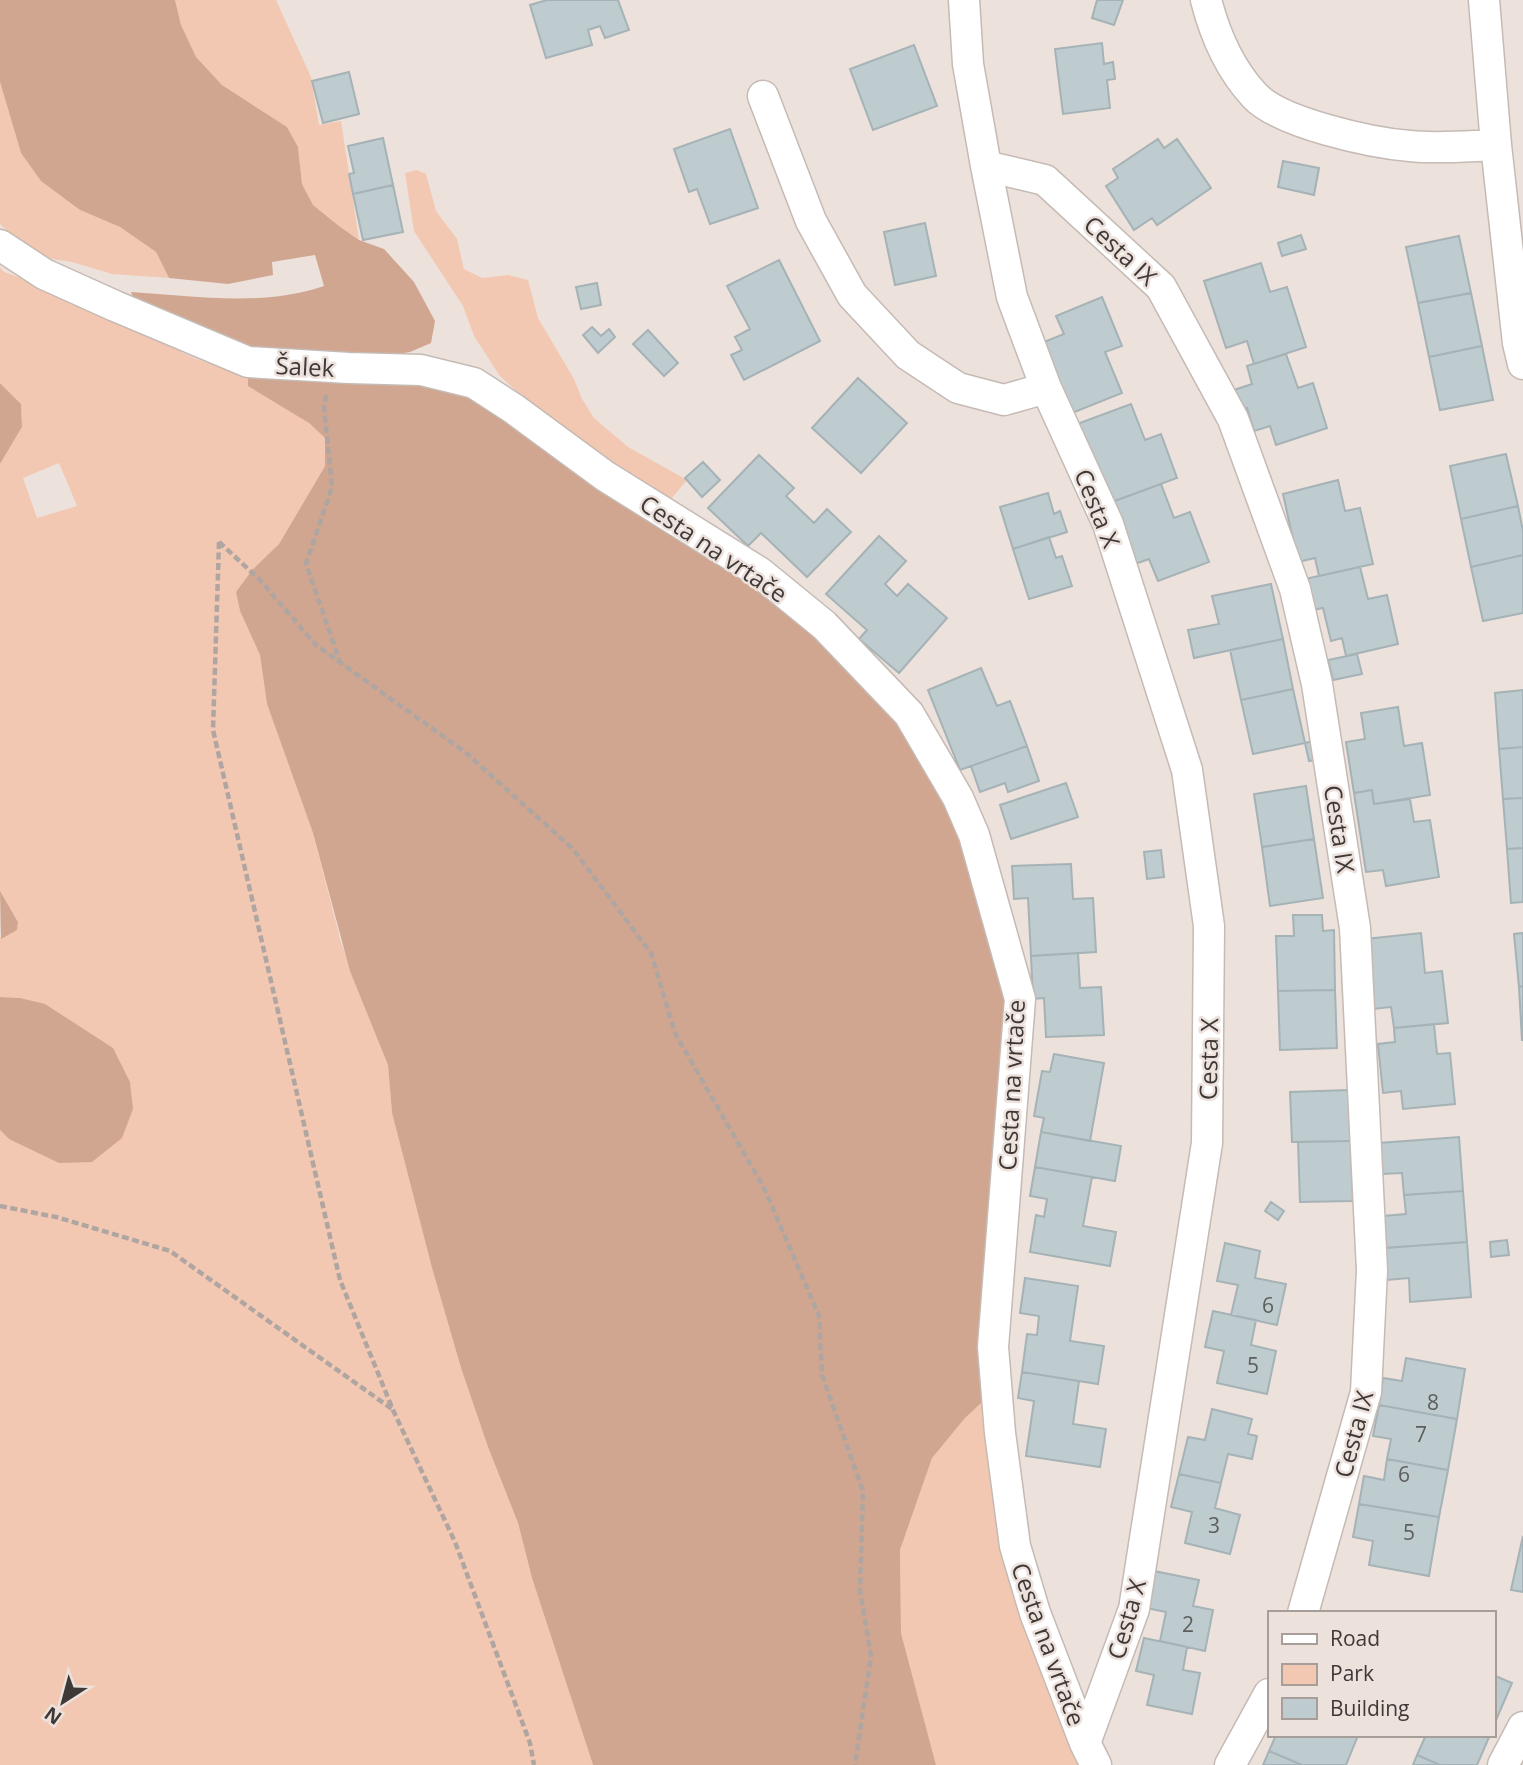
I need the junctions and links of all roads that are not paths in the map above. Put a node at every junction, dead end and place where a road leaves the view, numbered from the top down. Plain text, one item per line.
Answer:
1 (964, 0) edge
2 (1206, 0) edge
3 (1484, 0) edge
4 (763, 96) dead end
5 (1496, 145) junction
6 (986, 166) junction
7 (0, 245) edge
8 (1523, 364) edge
9 (1046, 388) junction
10 (605, 476) joint
11 (1304, 1611) edge
12 (1268, 1696) edge
13 (1523, 1727) edge
14 (1091, 1754) edge
15 (1230, 1765) edge
16 (1503, 1765) edge

1 - 6 street, Cesta X
2 - 5 street
3 - 5 street
4 - 9 street
5 - 8 street
6 - 9 street, Cesta X
6 - 11 street, Cesta IX
7 - 10 street, Šalek
9 - 14 street, Cesta X
10 - 14 street, Cesta na vrtače
12 - 15 street
13 - 16 street

